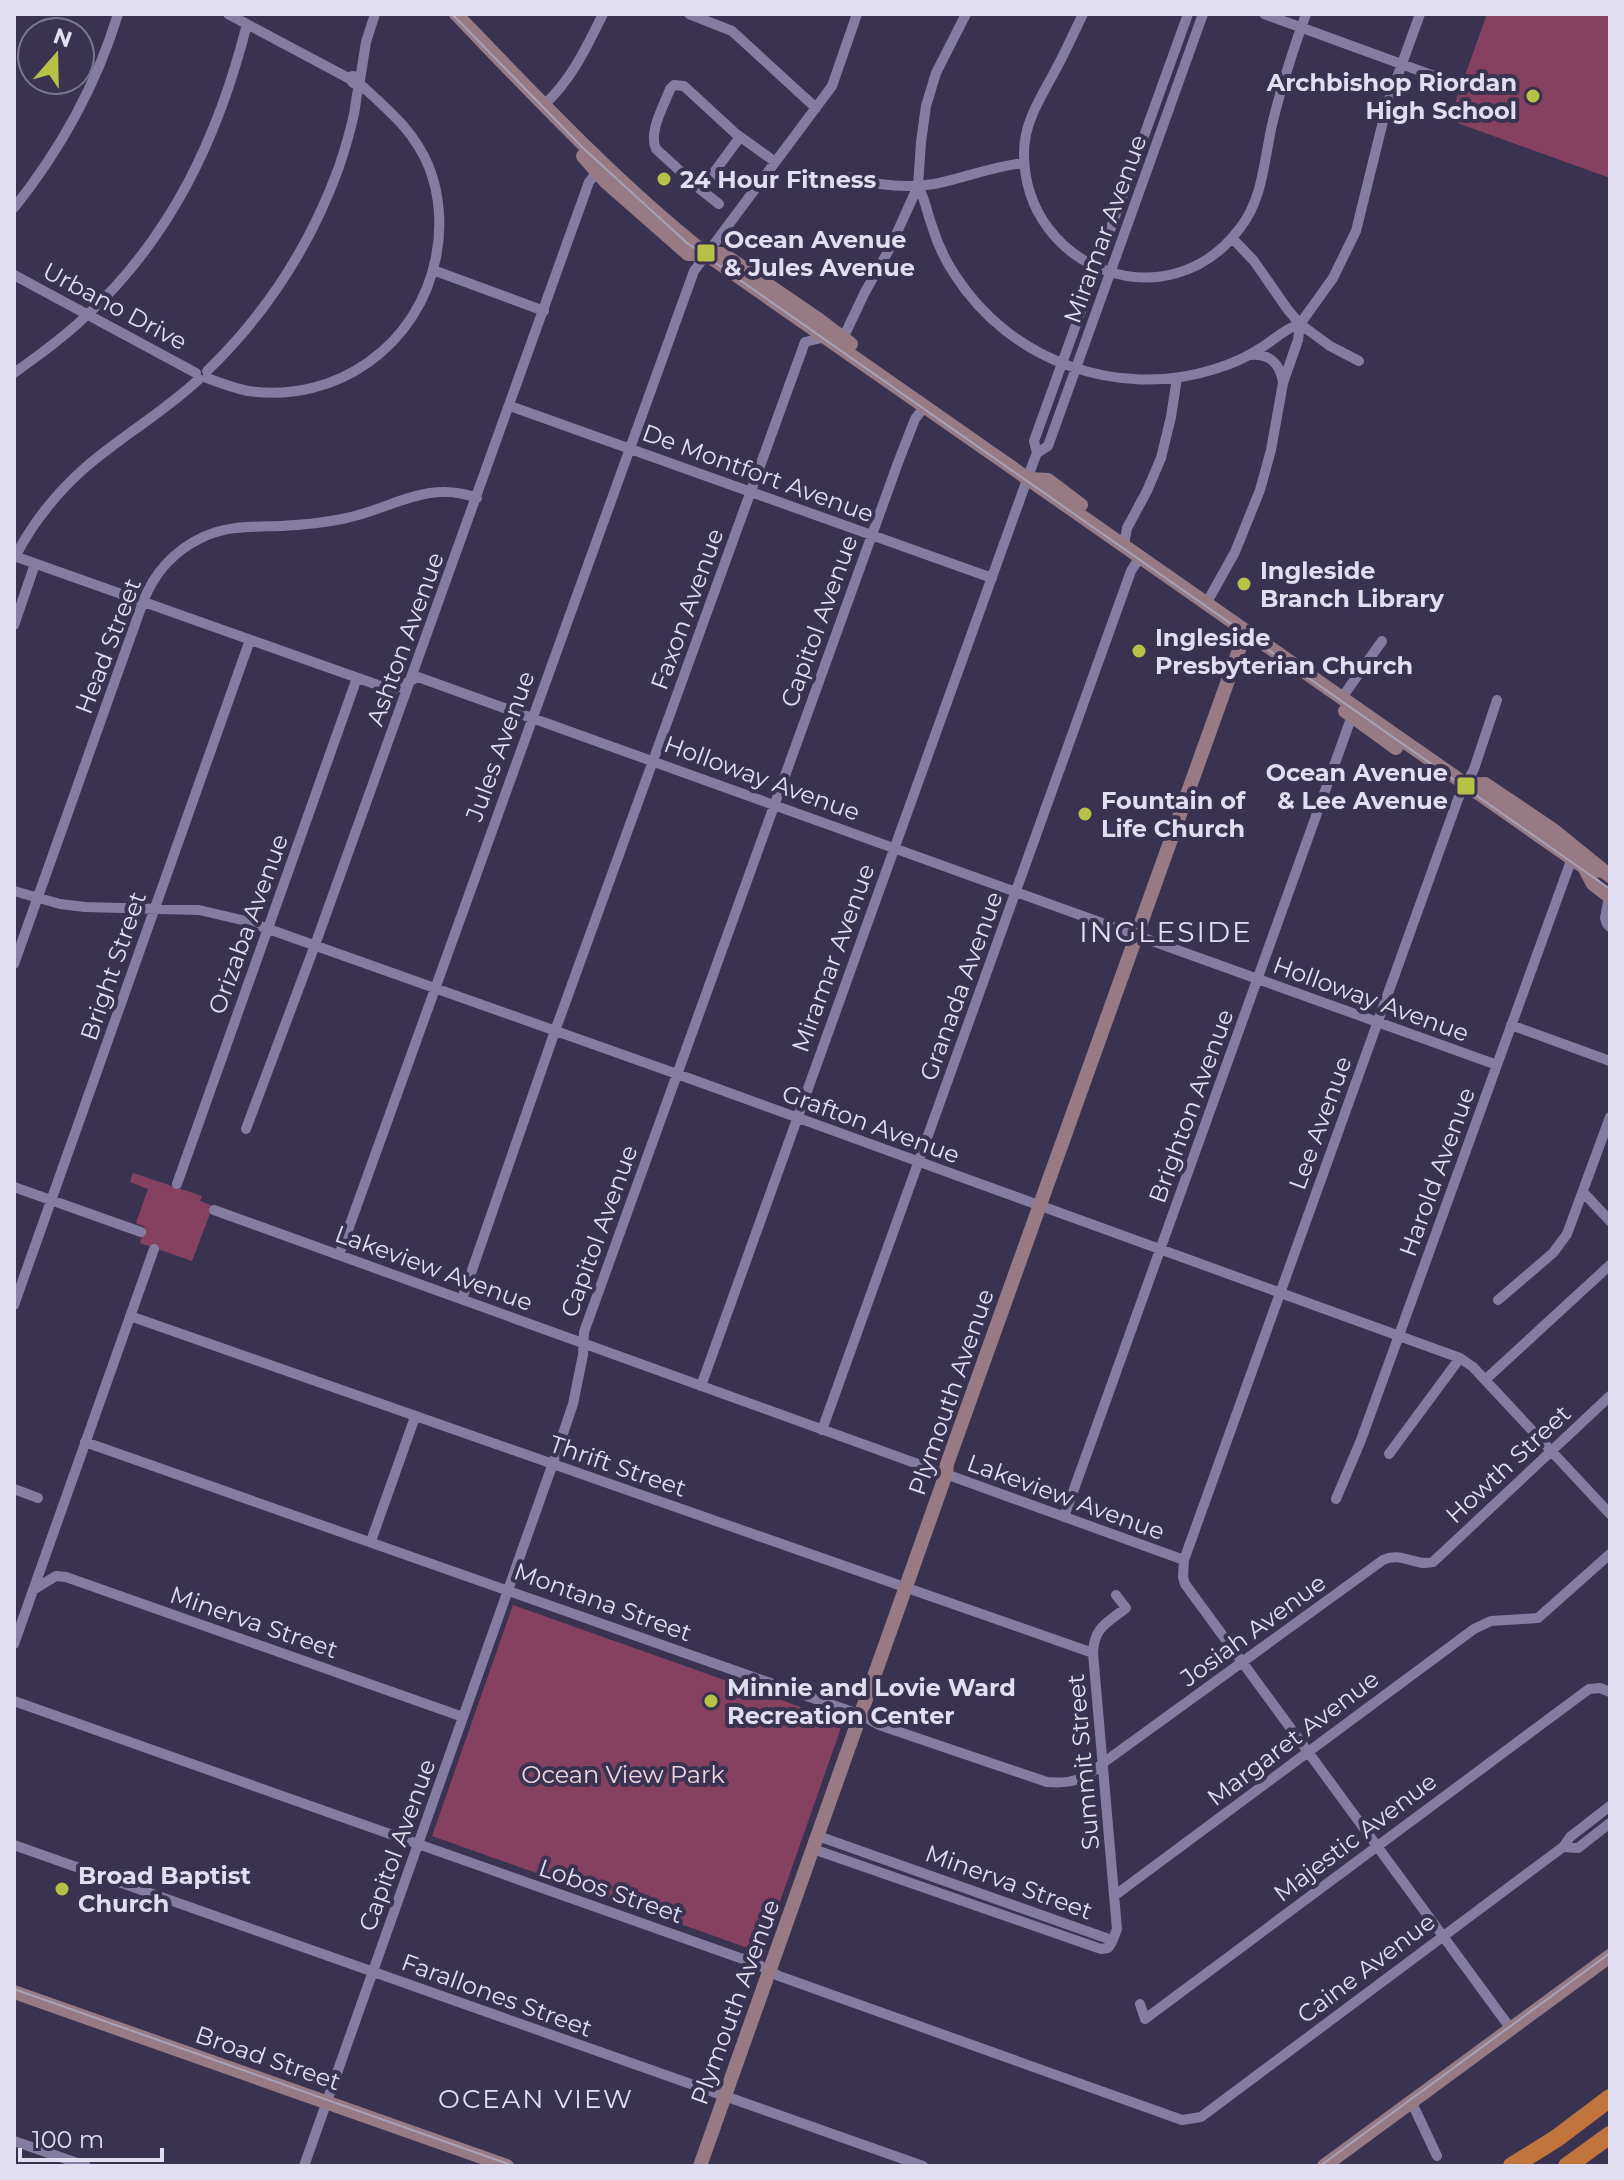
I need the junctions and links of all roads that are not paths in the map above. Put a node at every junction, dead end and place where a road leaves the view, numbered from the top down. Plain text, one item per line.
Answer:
1 (118, 14) edge
2 (228, 14) edge
3 (375, 14) edge
4 (456, 14) edge
5 (468, 14) edge
6 (603, 14) edge
7 (689, 14) edge
8 (857, 14) edge
9 (966, 14) edge
10 (1083, 14) edge
11 (1188, 14) edge
12 (1203, 14) edge
13 (1264, 14) edge
14 (1306, 14) edge
15 (1420, 14) edge
16 (712, 18) edge
17 (247, 24) junction
18 (1301, 27) junction
19 (480, 39) junction
20 (1401, 64) junction
21 (357, 83) junction
22 (1456, 84) dead end
23 (544, 105) junction
24 (816, 108) junction
25 (740, 137) junction
26 (774, 161) junction
27 (1024, 163) junction
28 (600, 168) junction
29 (848, 177) dead end
30 (918, 186) junction
31 (701, 190) junction
32 (719, 204) dead end
33 (14, 208) edge
34 (1232, 238) junction
35 (706, 254) junction
36 (433, 270) junction
37 (1103, 270) junction
38 (14, 275) edge
39 (544, 311) junction
40 (88, 315) junction
41 (1300, 324) junction
42 (831, 335) junction
43 (1249, 355) junction
44 (1359, 361) dead end
45 (1062, 364) junction
46 (1076, 369) junction
47 (14, 373) edge
48 (202, 375) junction
49 (1177, 378) junction
50 (1283, 383) junction
51 (510, 406) junction
52 (924, 407) junction
53 (630, 448) junction
54 (1037, 453) junction
55 (1028, 479) junction
56 (751, 492) junction
57 (477, 498) junction
58 (872, 535) junction
59 (1124, 545) junction
60 (14, 556) edge
61 (1140, 557) junction
62 (35, 564) junction
63 (992, 578) junction
64 (143, 602) junction
65 (1206, 604) junction
66 (14, 625) edge
67 (1249, 634) junction
68 (250, 640) junction
69 (1382, 641) dead end
70 (357, 678) junction
71 (1313, 679) junction
72 (411, 680) junction
73 (1341, 699) junction
74 (1497, 700) dead end
75 (1353, 712) junction
76 (532, 717) junction
77 (653, 760) junction
78 (1466, 785) junction
79 (774, 803) junction
80 (894, 847) junction
81 (1578, 862) junction
82 (1606, 874) edge
83 (14, 891) edge
84 (1016, 892) junction
85 (1610, 897) edge
86 (37, 898) junction
87 (154, 908) junction
88 (1610, 927) edge
89 (267, 928) junction
90 (1137, 936) junction
91 (315, 945) junction
92 (14, 964) edge
93 (1258, 980) junction
94 (435, 987) junction
95 (1378, 1022) junction
96 (1511, 1025) junction
97 (555, 1031) junction
98 (1610, 1061) edge
99 (1497, 1065) junction
100 (676, 1074) junction
101 (1610, 1117) edge
102 (797, 1118) junction
103 (246, 1129) dead end
104 (918, 1163) junction
105 (177, 1184) dead end
106 (14, 1187) edge
107 (1583, 1192) junction
108 (51, 1200) junction
109 (1039, 1206) junction
110 (214, 1210) dead end
111 (1610, 1221) edge
112 (141, 1232) dead end
113 (154, 1249) dead end
114 (1160, 1250) junction
115 (339, 1255) junction
116 (1610, 1265) edge
117 (1280, 1293) junction
118 (462, 1299) junction
119 (1498, 1300) dead end
120 (14, 1305) edge
121 (130, 1316) junction
122 (1399, 1336) junction
123 (583, 1343) junction
124 (1460, 1358) junction
125 (1485, 1380) junction
126 (701, 1386) junction
127 (1610, 1396) edge
128 (415, 1417) junction
129 (822, 1430) junction
130 (85, 1442) junction
131 (1551, 1451) junction
132 (1389, 1454) dead end
133 (553, 1463) junction
134 (946, 1474) junction
135 (14, 1489) edge
136 (38, 1498) dead end
137 (1336, 1499) dead end
138 (1610, 1514) edge
139 (1064, 1517) junction
140 (371, 1541) junction
141 (1610, 1554) edge
142 (1184, 1560) junction
143 (1433, 1562) joint
144 (906, 1587) junction
145 (33, 1590) junction
146 (509, 1590) junction
147 (1116, 1595) dead end
148 (14, 1644) edge
149 (1093, 1653) junction
150 (1242, 1662) junction
151 (1610, 1692) edge
152 (14, 1701) edge
153 (861, 1715) junction
154 (463, 1717) junction
155 (1308, 1751) junction
156 (1103, 1763) junction
157 (1610, 1806) edge
158 (1610, 1823) edge
159 (815, 1842) junction
160 (14, 1845) edge
161 (418, 1845) junction
162 (1376, 1845) junction
163 (1563, 1847) junction
164 (1114, 1896) junction
165 (1443, 1936) junction
166 (1112, 1942) joint
167 (1610, 1956) edge
168 (769, 1971) junction
169 (373, 1972) junction
170 (14, 1992) edge
171 (1140, 2004) dead end
172 (1511, 2029) junction
173 (725, 2097) junction
174 (1610, 2098) edge
175 (1411, 2101) junction
176 (326, 2102) junction
177 (1192, 2118) joint
178 (1610, 2135) edge
179 (14, 2141) edge
180 (1437, 2156) dead end
181 (86, 2166) edge
182 (304, 2166) edge
183 (507, 2166) edge
184 (700, 2166) edge
185 (923, 2166) edge
186 (1324, 2166) edge
187 (1512, 2166) edge
188 (1567, 2166) edge

1 - 33 street
2 - 17 street, Urbano Drive
3 - 21 street
4 - 19 street
5 - 19 street
6 - 23 street
7 - 16 street
8 - 24 street, Jules Avenue
9 - 30 street, Faxon Avenue
10 - 27 street
11 - 37 street, Miramar Avenue
12 - 37 street, Miramar Avenue
13 - 18 street
14 - 18 street
15 - 20 street
16 - 24 street
17 - 21 street, Urbano Drive
17 - 40 street
18 - 20 street
18 - 34 street
19 - 23 street
20 - 22 street
20 - 41 street
21 - 36 street, Urbano Drive
21 - 48 street
23 - 28 street
24 - 26 street, Jules Avenue
25 - 26 street
25 - 31 street
25 - 31 street
26 - 35 street, Jules Avenue
27 - 30 street
27 - 37 street
28 - 35 street
28 - 39 street, Ashton Avenue
29 - 30 street
30 - 42 street, Faxon Avenue
30 - 45 street
31 - 32 street
34 - 37 street
34 - 41 street
35 - 42 street
35 - 53 street, Jules Avenue
36 - 39 street
36 - 48 street, Urbano Drive
37 - 45 street, Miramar Avenue
37 - 46 street, Miramar Avenue
38 - 40 street, Urbano Drive
39 - 51 street, Ashton Avenue
40 - 47 street
40 - 48 street, Urbano Drive
41 - 43 street
41 - 44 street
41 - 50 street
42 - 52 street
42 - 56 street, Faxon Avenue
43 - 49 street
43 - 50 street
45 - 46 street
45 - 54 street, Miramar Avenue
46 - 49 street
46 - 54 street, Miramar Avenue
48 - 60 street
49 - 59 street
50 - 65 street
51 - 53 street, De Montfort Avenue
51 - 57 street, Ashton Avenue
52 - 55 street
52 - 58 street, Capitol Avenue
53 - 56 street, De Montfort Avenue
53 - 76 street, Jules Avenue
54 - 55 street, Miramar Avenue
55 - 59 street
55 - 63 street, Miramar Avenue
56 - 58 street, De Montfort Avenue
56 - 77 street, Faxon Avenue
57 - 64 street, Head Street
57 - 72 street, Ashton Avenue
58 - 63 street, De Montfort Avenue
58 - 79 street, Capitol Avenue
59 - 61 street
60 - 62 street, Holloway Avenue
61 - 65 street
61 - 84 street, Granada Avenue
62 - 64 street, Holloway Avenue
62 - 66 street
63 - 80 street, Miramar Avenue
64 - 68 street, Holloway Avenue
64 - 86 street, Head Street
65 - 67 street
67 - 71 street
67 - 90 street, Plymouth Avenue
68 - 70 street, Holloway Avenue
68 - 87 street, Bright Street
69 - 73 street
70 - 72 street, Holloway Avenue
70 - 89 street, Orizaba Avenue
71 - 73 street
71 - 75 street
72 - 76 street, Holloway Avenue
72 - 91 street, Ashton Avenue
73 - 75 street
74 - 78 street, Lee Avenue
75 - 78 street
75 - 93 street, Brighton Avenue
76 - 77 street, Holloway Avenue
76 - 94 street, Jules Avenue
77 - 79 street, Holloway Avenue
77 - 97 street, Faxon Avenue
78 - 81 street
78 - 82 street
78 - 95 street, Lee Avenue
79 - 80 street, Holloway Avenue
79 - 100 street, Capitol Avenue
80 - 84 street, Holloway Avenue
80 - 102 street, Miramar Avenue
81 - 82 street
81 - 85 street
81 - 96 street, Harold Avenue
83 - 86 street, Grafton Avenue
84 - 90 street, Holloway Avenue
84 - 104 street, Granada Avenue
85 - 88 street
86 - 87 street, Grafton Avenue
86 - 92 street, Head Street
87 - 89 street, Grafton Avenue
87 - 108 street, Bright Street
89 - 91 street, Grafton Avenue
89 - 105 street, Orizaba Avenue
90 - 93 street, Holloway Avenue
90 - 109 street, Plymouth Avenue
91 - 94 street, Grafton Avenue
91 - 103 street, Ashton Avenue
93 - 95 street, Holloway Avenue
93 - 114 street, Brighton Avenue
94 - 97 street, Grafton Avenue
94 - 115 street, Jules Avenue
95 - 99 street, Holloway Avenue
95 - 117 street, Lee Avenue
96 - 98 street
96 - 99 street, Harold Avenue
97 - 100 street, Grafton Avenue
97 - 118 street, Faxon Avenue
99 - 122 street, Harold Avenue
100 - 102 street, Grafton Avenue
100 - 123 street, Capitol Avenue
101 - 107 street
102 - 104 street, Grafton Avenue
102 - 126 street, Miramar Avenue
104 - 109 street, Grafton Avenue
104 - 129 street, Granada Avenue
106 - 108 street
107 - 111 street
107 - 119 street
108 - 112 street
108 - 120 street, Bright Street
109 - 114 street, Grafton Avenue
109 - 134 street, Plymouth Avenue
110 - 115 street, Lakeview Avenue
113 - 121 street
114 - 117 street, Grafton Avenue
114 - 139 street, Brighton Avenue
115 - 118 street, Lakeview Avenue
116 - 125 street
117 - 122 street, Grafton Avenue
117 - 142 street, Lee Avenue
118 - 123 street, Lakeview Avenue
121 - 128 street, Thrift Street
121 - 130 street
122 - 124 street, Grafton Avenue
122 - 137 street, Harold Avenue
123 - 126 street, Lakeview Avenue
123 - 133 street, Capitol Avenue
124 - 125 street
124 - 132 street
125 - 131 street
126 - 129 street, Lakeview Avenue
127 - 131 street, Howth Street
128 - 133 street, Thrift Street
128 - 140 street
129 - 134 street, Lakeview Avenue
130 - 140 street, Montana Street
130 - 145 street
131 - 138 street
131 - 143 street, Howth Street
133 - 144 street, Thrift Street
133 - 146 street, Capitol Avenue
134 - 139 street, Lakeview Avenue
134 - 144 street, Plymouth Avenue
135 - 136 street
139 - 142 street, Lakeview Avenue
140 - 146 street, Montana Street
141 - 155 street, Margaret Avenue
142 - 150 street, Lakeview Avenue
143 - 150 street, Josiah Avenue
144 - 149 street, Thrift Street
144 - 153 street, Plymouth Avenue
145 - 148 street
145 - 154 street, Minerva Street
146 - 153 street, Montana Street
146 - 154 street, Capitol Avenue
147 - 149 street, Summit Street
149 - 156 street, Summit Street
150 - 155 street, Lakeview Avenue
150 - 156 street, Josiah Avenue
151 - 162 street, Majestic Avenue
152 - 161 street, Lobos Street
153 - 156 street, Montana Street
153 - 159 street, Plymouth Avenue
154 - 161 street, Capitol Avenue
155 - 162 street, Lakeview Avenue
155 - 164 street, Margaret Avenue
156 - 164 street, Summit Street
157 - 163 street, Caine Avenue
158 - 163 street, Caine Avenue
159 - 166 street, Minerva Street
159 - 168 street, Plymouth Avenue
160 - 169 street, Farallones Street
161 - 168 street, Lobos Street
161 - 169 street, Capitol Avenue
162 - 165 street, Lakeview Avenue
162 - 171 street, Majestic Avenue
163 - 165 street, Caine Avenue
164 - 166 street, Summit Street
165 - 172 street, Lakeview Avenue
165 - 177 street, Caine Avenue
167 - 172 street
168 - 173 street, Plymouth Avenue
168 - 177 street, Lobos Street
169 - 173 street, Farallones Street
169 - 176 street, Capitol Avenue
170 - 176 street, Broad Street
172 - 175 street
173 - 184 street, Plymouth Avenue
173 - 185 street, Farallones Street
174 - 187 highway
175 - 180 street
175 - 186 street
176 - 182 street, Capitol Avenue
176 - 183 street, Broad Street
178 - 188 highway
179 - 181 street

